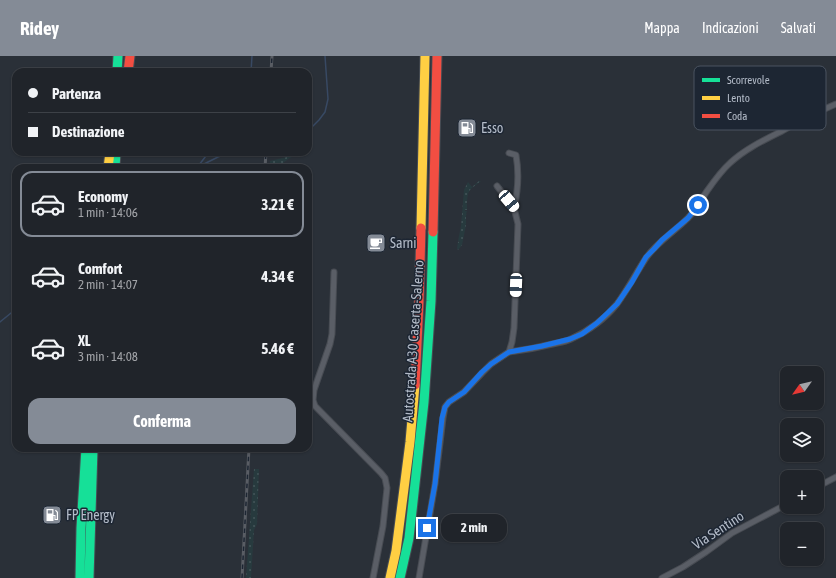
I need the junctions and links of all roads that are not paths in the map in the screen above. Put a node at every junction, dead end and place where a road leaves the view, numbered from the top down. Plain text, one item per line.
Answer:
1 (118, 56) edge
2 (125, 56) edge
3 (130, 56) edge
4 (426, 56) edge
5 (437, 56) edge
6 (117, 68) edge
7 (124, 68) edge
8 (128, 68) edge
9 (836, 104) edge
10 (826, 109) edge
11 (783, 130) edge
12 (509, 153) dead end
13 (497, 186) dead end
14 (514, 208) junction
15 (334, 272) dead end
16 (509, 352) junction
17 (86, 452) edge
18 (93, 452) edge
19 (836, 477) edge
20 (824, 484) edge
21 (780, 508) edge
22 (80, 578) edge
23 (89, 578) edge
24 (374, 578) edge
25 (390, 578) edge
26 (400, 578) edge
27 (419, 578) edge
28 (662, 578) edge

1 - 6 highway
2 - 7 highway
3 - 8 highway
4 - 25 highway, Autostrada A30 Caserta-Salerno
5 - 26 highway, Autostrada A30 Caserta-Salerno
9 - 10 street
11 - 16 street
12 - 14 street
13 - 14 street
14 - 16 street
15 - 24 street
16 - 27 street
17 - 22 highway
18 - 23 highway
19 - 20 street
21 - 28 street, Via Sentino

